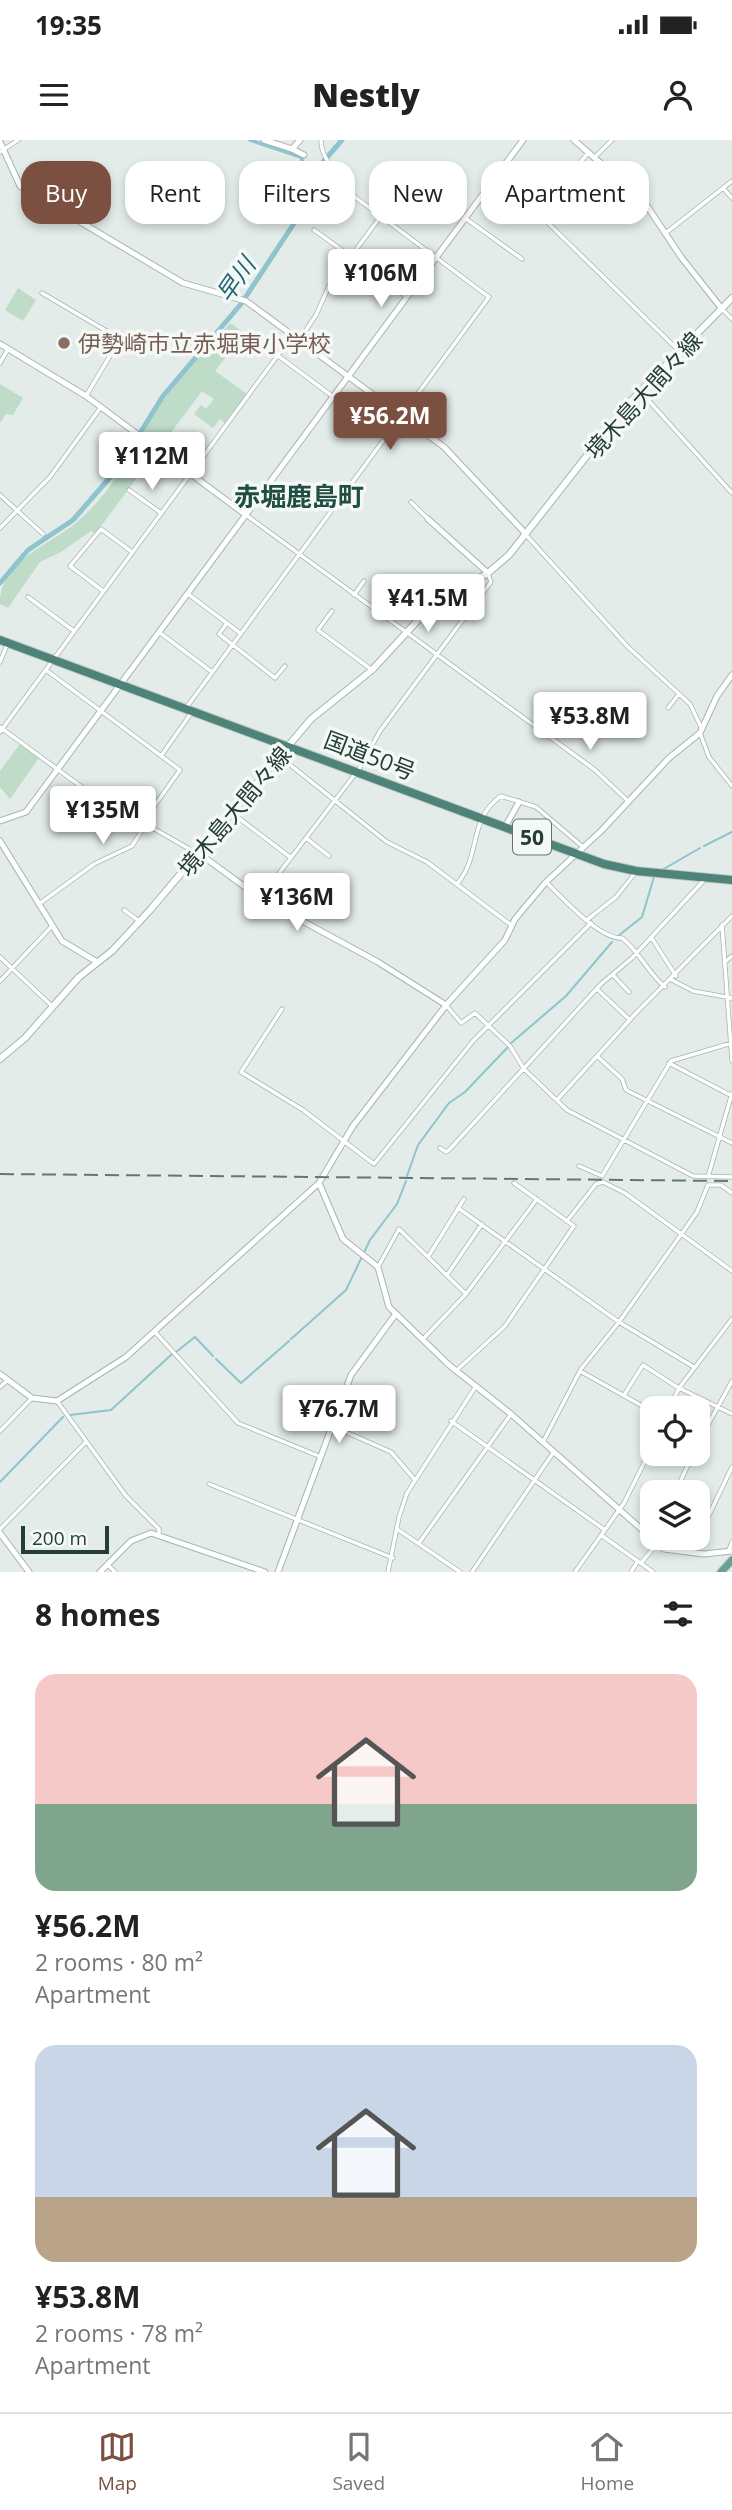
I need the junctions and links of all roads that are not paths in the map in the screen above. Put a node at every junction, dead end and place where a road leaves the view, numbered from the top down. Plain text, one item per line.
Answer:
1 (19, 140) edge
2 (264, 140) edge
3 (300, 140) edge
4 (321, 140) edge
5 (523, 140) edge
6 (573, 140) edge
7 (612, 140) edge
8 (0, 142) edge
9 (292, 149) junction
10 (2, 151) edge
11 (589, 152) junction
12 (304, 155) dead end
13 (595, 157) junction
14 (732, 180) edge
15 (723, 188) junction
16 (732, 198) edge
17 (369, 207) edge
18 (467, 215) edge
19 (467, 219) edge
20 (375, 224) edge
21 (392, 224) edge
22 (461, 224) edge
23 (314, 230) dead end
24 (667, 232) junction
25 (352, 257) junction
26 (436, 257) junction
27 (522, 259) dead end
28 (42, 293) dead end
29 (407, 297) junction
30 (732, 298) edge
31 (722, 309) junction
32 (732, 319) edge
33 (293, 335) junction
34 (299, 340) junction
35 (0, 345) edge
36 (8, 349) junction
37 (679, 351) junction
38 (277, 355) junction
39 (0, 363) edge
40 (348, 376) junction
41 (640, 391) junction
42 (86, 396) junction
43 (333, 396) junction
44 (101, 407) junction
45 (401, 415) junction
46 (386, 436) junction
47 (186, 452) dead end
48 (177, 464) junction
49 (190, 474) junction
50 (129, 490) dead end
51 (732, 493) edge
52 (0, 495) edge
53 (411, 502) dead end
54 (17, 510) junction
55 (161, 513) junction
56 (246, 515) junction
57 (428, 519) joint
58 (0, 528) edge
59 (43, 534) dead end
60 (526, 534) junction
61 (132, 552) junction
62 (299, 554) junction
63 (488, 573) junction
64 (364, 581) dead end
65 (103, 592) junction
66 (188, 594) junction
67 (354, 595) junction
68 (28, 597) dead end
69 (332, 611) dead end
70 (227, 623) junction
71 (74, 631) junction
72 (159, 632) junction
73 (240, 633) junction
74 (405, 633) junction
75 (4, 641) edge
76 (231, 645) junction
77 (436, 656) junction
78 (53, 659) junction
79 (0, 662) edge
80 (285, 666) dead end
81 (46, 670) junction
82 (372, 670) junction
83 (212, 672) junction
84 (732, 675) edge
85 (121, 684) junction
86 (679, 694) junction
87 (667, 708) dead end
88 (190, 709) junction
89 (101, 711) junction
90 (1, 729) edge
91 (701, 731) junction
92 (289, 745) junction
93 (161, 755) junction
94 (279, 756) junction
95 (58, 770) junction
96 (357, 771) junction
97 (732, 786) edge
98 (102, 798) junction
99 (336, 798) junction
100 (519, 802) junction
101 (629, 802) junction
102 (122, 808) junction
103 (232, 813) junction
104 (481, 818) junction
105 (0, 821) edge
106 (116, 821) dead end
107 (145, 823) junction
108 (505, 827) junction
109 (83, 828) dead end
110 (306, 838) junction
111 (0, 841) edge
112 (584, 847) junction
113 (200, 854) junction
114 (576, 854) junction
115 (329, 856) dead end
116 (290, 858) junction
117 (636, 872) junction
118 (706, 878) junction
119 (732, 880) edge
120 (546, 882) junction
121 (457, 884) junction
122 (260, 898) junction
123 (39, 904) junction
124 (124, 910) dead end
125 (732, 916) edge
126 (590, 921) junction
127 (139, 922) junction
128 (511, 925) junction
129 (722, 925) junction
130 (52, 926) junction
131 (652, 937) junction
132 (637, 952) junction
133 (732, 956) edge
134 (0, 957) edge
135 (725, 961) junction
136 (97, 962) junction
137 (12, 969) junction
138 (613, 975) junction
139 (674, 978) junction
140 (0, 981) edge
141 (665, 987) junction
142 (597, 989) junction
143 (629, 992) dead end
144 (726, 996) junction
145 (732, 998) edge
146 (446, 1005) junction
147 (52, 1007) junction
148 (282, 1009) dead end
149 (630, 1020) junction
150 (488, 1025) junction
151 (731, 1043) edge
152 (0, 1046) edge
153 (8, 1053) junction
154 (597, 1056) junction
155 (0, 1059) edge
156 (732, 1061) edge
157 (670, 1062) junction
158 (524, 1069) junction
159 (732, 1095) edge
160 (557, 1100) junction
161 (646, 1101) junction
162 (719, 1139) junction
163 (623, 1140) junction
164 (344, 1143) junction
165 (732, 1143) edge
166 (440, 1148) dead end
167 (579, 1166) dead end
168 (708, 1177) junction
169 (732, 1177) edge
170 (319, 1183) junction
171 (514, 1183) dead end
172 (732, 1193) edge
173 (464, 1199) dead end
174 (537, 1199) junction
175 (458, 1208) junction
176 (567, 1221) junction
177 (482, 1224) junction
178 (681, 1234) junction
179 (505, 1241) junction
180 (428, 1257) junction
181 (378, 1267) junction
182 (545, 1270) junction
183 (732, 1271) edge
184 (446, 1275) junction
185 (466, 1294) junction
186 (395, 1315) junction
187 (732, 1319) edge
188 (619, 1322) junction
189 (154, 1331) junction
190 (422, 1340) junction
191 (694, 1367) junction
192 (456, 1370) junction
193 (580, 1371) junction
194 (0, 1374) edge
195 (8, 1380) junction
196 (732, 1381) edge
197 (476, 1386) junction
198 (0, 1387) edge
199 (679, 1388) junction
200 (310, 1390) dead end
201 (624, 1395) junction
202 (675, 1396) edge
203 (32, 1398) junction
204 (57, 1401) junction
205 (640, 1404) edge
206 (716, 1405) junction
207 (339, 1409) junction
208 (511, 1414) junction
209 (732, 1414) edge
210 (710, 1418) edge
211 (452, 1421) junction
212 (332, 1426) junction
213 (0, 1431) edge
214 (85, 1443) junction
215 (543, 1443) junction
216 (487, 1446) junction
217 (554, 1452) junction
218 (321, 1457) junction
219 (642, 1466) edge
220 (732, 1467) edge
221 (534, 1479) junction
222 (415, 1480) junction
223 (209, 1484) dead end
224 (618, 1511) junction
225 (710, 1513) edge
226 (297, 1519) junction
227 (397, 1529) junction
228 (640, 1529) edge
229 (605, 1530) junction
230 (0, 1531) edge
231 (159, 1534) junction
232 (601, 1535) junction
233 (732, 1542) edge
234 (419, 1543) junction
235 (648, 1550) edge
236 (667, 1550) edge
237 (693, 1550) edge
238 (731, 1550) edge
239 (692, 1553) junction
240 (393, 1558) junction
241 (732, 1560) edge
242 (640, 1562) junction
243 (107, 1564) junction
244 (732, 1567) edge
245 (29, 1572) edge
246 (100, 1572) edge
247 (115, 1572) edge
248 (265, 1572) edge
249 (278, 1572) edge
250 (388, 1572) edge
251 (460, 1572) edge
252 (472, 1572) edge
253 (575, 1572) edge
254 (631, 1572) edge
255 (653, 1572) edge
256 (721, 1572) edge
257 (727, 1572) edge

1 - 10 street
2 - 9 street
3 - 9 street
4 - 17 street
5 - 18 street
6 - 11 street
7 - 13 street
8 - 10 street
9 - 12 street
10 - 33 street
11 - 13 street
11 - 37 street
13 - 24 street
14 - 15 street
15 - 16 street
15 - 24 street
19 - 27 street
20 - 25 street
21 - 26 street
22 - 26 street
23 - 25 street
24 - 31 street
25 - 29 street
25 - 34 street
26 - 29 street
26 - 45 street
28 - 42 street
29 - 40 street
30 - 31 main road, 境木島大間々線
31 - 32 street
31 - 37 main road, 境木島大間々線
33 - 34 street
33 - 38 street
34 - 40 street
35 - 36 street
36 - 39 street
36 - 42 street
37 - 41 main road, 境木島大間々線
38 - 43 street
38 - 49 street
40 - 43 street
40 - 45 street
41 - 51 street
41 - 60 main road, 境木島大間々線
42 - 44 street
43 - 46 street
43 - 56 street
44 - 48 street
44 - 54 street
45 - 46 street
45 - 60 street
46 - 62 street
47 - 48 street
48 - 49 street
49 - 55 street
49 - 56 street
50 - 55 street
52 - 54 street
53 - 57 street
54 - 58 street
54 - 59 street
55 - 61 street
56 - 62 street
56 - 66 street
57 - 63 street
60 - 63 main road, 境木島大間々線
60 - 86 street
61 - 65 street
61 - 65 street
62 - 67 street
62 - 73 street
63 - 74 main road, 境木島大間々線
63 - 77 street
64 - 67 street
65 - 71 street
66 - 70 street
66 - 72 street
67 - 74 street
68 - 71 street
69 - 82 street
70 - 73 street
70 - 76 street
71 - 78 street
72 - 83 street
72 - 85 street
73 - 76 street
74 - 77 street
74 - 82 main road, 境木島大間々線
75 - 78 highway, 国道50号 / 50
75 - 79 street
76 - 80 street
76 - 83 street
77 - 96 street
77 - 101 street
78 - 81 street
78 - 85 highway, 国道50号 / 50
81 - 89 street
81 - 90 street
82 - 92 main road, 境木島大間々線
83 - 88 street
84 - 91 street
85 - 88 highway, 国道50号 / 50
85 - 89 street
86 - 87 street
86 - 91 street
88 - 92 highway, 国道50号 / 50
88 - 93 street
89 - 93 street
89 - 95 street
90 - 95 street
91 - 97 street
91 - 101 street
92 - 94 main road, 境木島大間々線
92 - 96 highway, 国道50号 / 50
93 - 107 street
94 - 99 street
94 - 103 main road, 境木島大間々線
95 - 98 street
95 - 105 street
96 - 99 street
96 - 104 highway, 国道50号 / 50
98 - 102 street
98 - 109 street
99 - 110 street
99 - 121 street
100 - 104 street
100 - 108 street
100 - 112 street
101 - 112 street
102 - 106 street
102 - 107 street
103 - 113 main road, 境木島大間々線
103 - 116 street
104 - 108 highway, 国道50号 / 50
104 - 121 street
107 - 113 street
107 - 123 street
108 - 114 highway, 国道50号 / 50
110 - 115 street
110 - 116 street
111 - 123 street
112 - 114 street
113 - 122 street
113 - 127 main road, 境木島大間々線
114 - 117 highway, 国道50号 / 50
114 - 120 street
116 - 122 street
117 - 118 highway, 国道50号 / 50
117 - 126 street
118 - 119 highway, 国道50号 / 50
118 - 131 street
120 - 126 street
120 - 128 street
121 - 128 street
122 - 146 street
123 - 130 street
124 - 127 street
125 - 129 street
126 - 132 street
126 - 150 street
127 - 136 main road, 境木島大間々線
128 - 146 street
129 - 135 street
129 - 139 street
130 - 136 street
130 - 137 street
131 - 132 street
131 - 139 street
132 - 138 street
132 - 141 street
133 - 135 street
134 - 137 street
135 - 144 street
136 - 147 main road, 境木島大間々線
137 - 140 street
137 - 147 street
138 - 142 street
138 - 143 street
139 - 141 street
139 - 144 street
141 - 149 street
142 - 149 street
142 - 158 street
144 - 145 street
144 - 151 street
146 - 150 street
146 - 164 street
147 - 153 main road, 境木島大間々線
148 - 164 street
149 - 154 street
150 - 158 street
150 - 164 street
151 - 156 street
151 - 157 street
152 - 153 street
153 - 155 main road, 境木島大間々線
154 - 160 street
154 - 161 street
157 - 159 street
157 - 161 street
158 - 160 street
158 - 166 street
159 - 162 street
160 - 163 street
161 - 162 street
161 - 163 street
162 - 165 street
162 - 168 street
163 - 167 street
163 - 168 street
164 - 170 street
168 - 169 street
170 - 181 street
170 - 189 street
171 - 174 street
172 - 178 street
173 - 175 street
174 - 176 street
174 - 179 street
175 - 177 street
175 - 180 street
176 - 178 street
176 - 182 street
177 - 179 street
177 - 184 street
178 - 183 street
178 - 188 street
179 - 182 street
179 - 185 street
180 - 181 street
180 - 184 street
181 - 186 street
182 - 188 street
182 - 192 street
184 - 185 street
185 - 190 street
186 - 190 street
186 - 207 street
187 - 191 street
188 - 191 street
188 - 193 street
189 - 204 street
189 - 218 street
190 - 192 street
191 - 199 street
192 - 197 street
193 - 201 street
193 - 215 street
194 - 195 street
195 - 198 street
195 - 203 street
196 - 206 street
197 - 208 street
197 - 211 street
199 - 201 street
199 - 202 street
199 - 206 street
200 - 207 street
201 - 205 street
203 - 204 street
203 - 213 street
204 - 214 street
206 - 209 street
206 - 210 street
207 - 212 street
208 - 215 street
208 - 216 street
211 - 216 street
211 - 222 street
212 - 218 street
212 - 222 street
214 - 230 street
214 - 231 street
215 - 217 street
216 - 221 street
216 - 234 street
217 - 221 street
217 - 224 street
218 - 226 street
219 - 224 street
220 - 225 street
221 - 229 street
221 - 252 street
222 - 227 street
223 - 226 street
224 - 228 street
224 - 229 street
226 - 240 street
226 - 249 street
227 - 234 street
227 - 240 street
229 - 232 street
230 - 245 street
231 - 243 street
231 - 248 street
232 - 242 street
232 - 253 street
233 - 238 street
234 - 251 street
235 - 242 street
236 - 239 street
237 - 239 street
238 - 239 street
240 - 250 street
241 - 256 main road
242 - 254 street
242 - 255 street
243 - 246 street
243 - 247 street
244 - 257 main road

